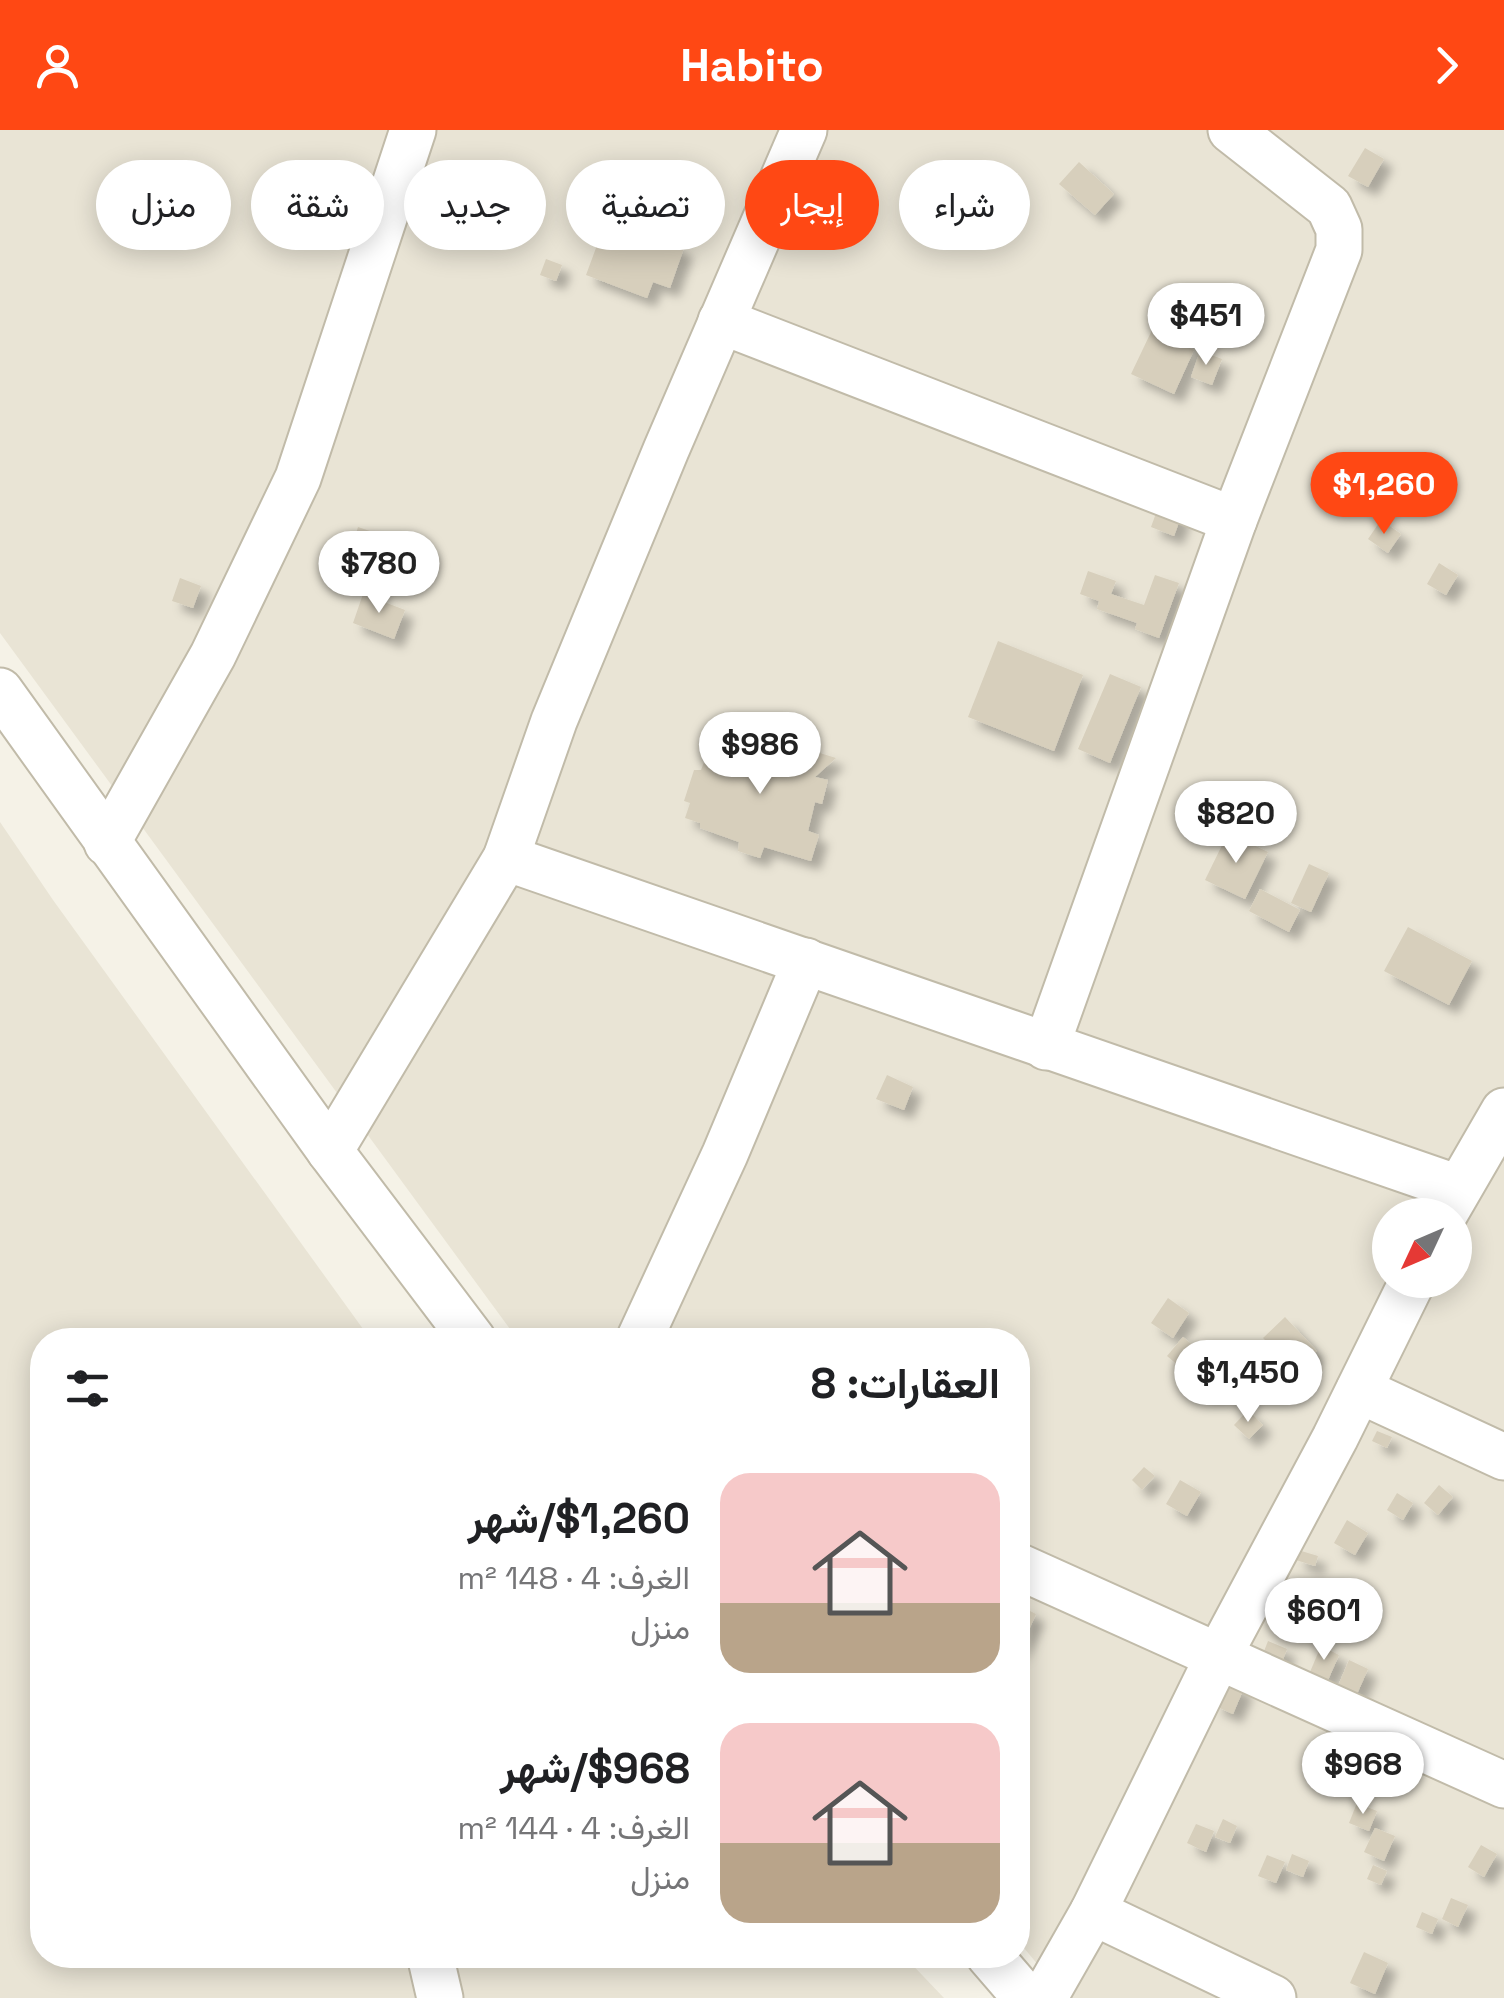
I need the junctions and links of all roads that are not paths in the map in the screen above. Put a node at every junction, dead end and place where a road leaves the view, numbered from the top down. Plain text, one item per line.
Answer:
1 (413, 130) edge
2 (804, 130) edge
3 (1231, 130) edge
4 (721, 321) junction
5 (1234, 520) junction
6 (0, 690) edge
7 (107, 843) junction
8 (506, 858) junction
9 (806, 960) junction
10 (1046, 1047) junction
11 (1504, 1111) edge
12 (330, 1151) junction
13 (1443, 1198) edge
14 (1453, 1198) edge
15 (1404, 1298) edge
16 (464, 1328) edge
17 (645, 1328) edge
18 (1359, 1390) junction
19 (1504, 1457) edge
20 (1030, 1571) edge
21 (1218, 1657) junction
22 (1504, 1784) edge
23 (1093, 1912) junction
24 (433, 1968) edge
25 (1000, 1968) edge
26 (440, 1998) edge
27 (1026, 1998) edge
28 (1044, 1998) edge
29 (1273, 1998) edge

1 - 7 street
2 - 4 street
3 - 5 street
4 - 5 street
4 - 8 street
5 - 10 street
6 - 7 street
7 - 12 street
8 - 9 street
8 - 12 street
9 - 10 street
9 - 17 street
10 - 13 street
11 - 14 street
12 - 16 street
15 - 18 street
18 - 19 street
18 - 21 street
20 - 21 street
21 - 22 street
21 - 23 street
23 - 28 street
23 - 29 street
24 - 26 street
25 - 27 street

